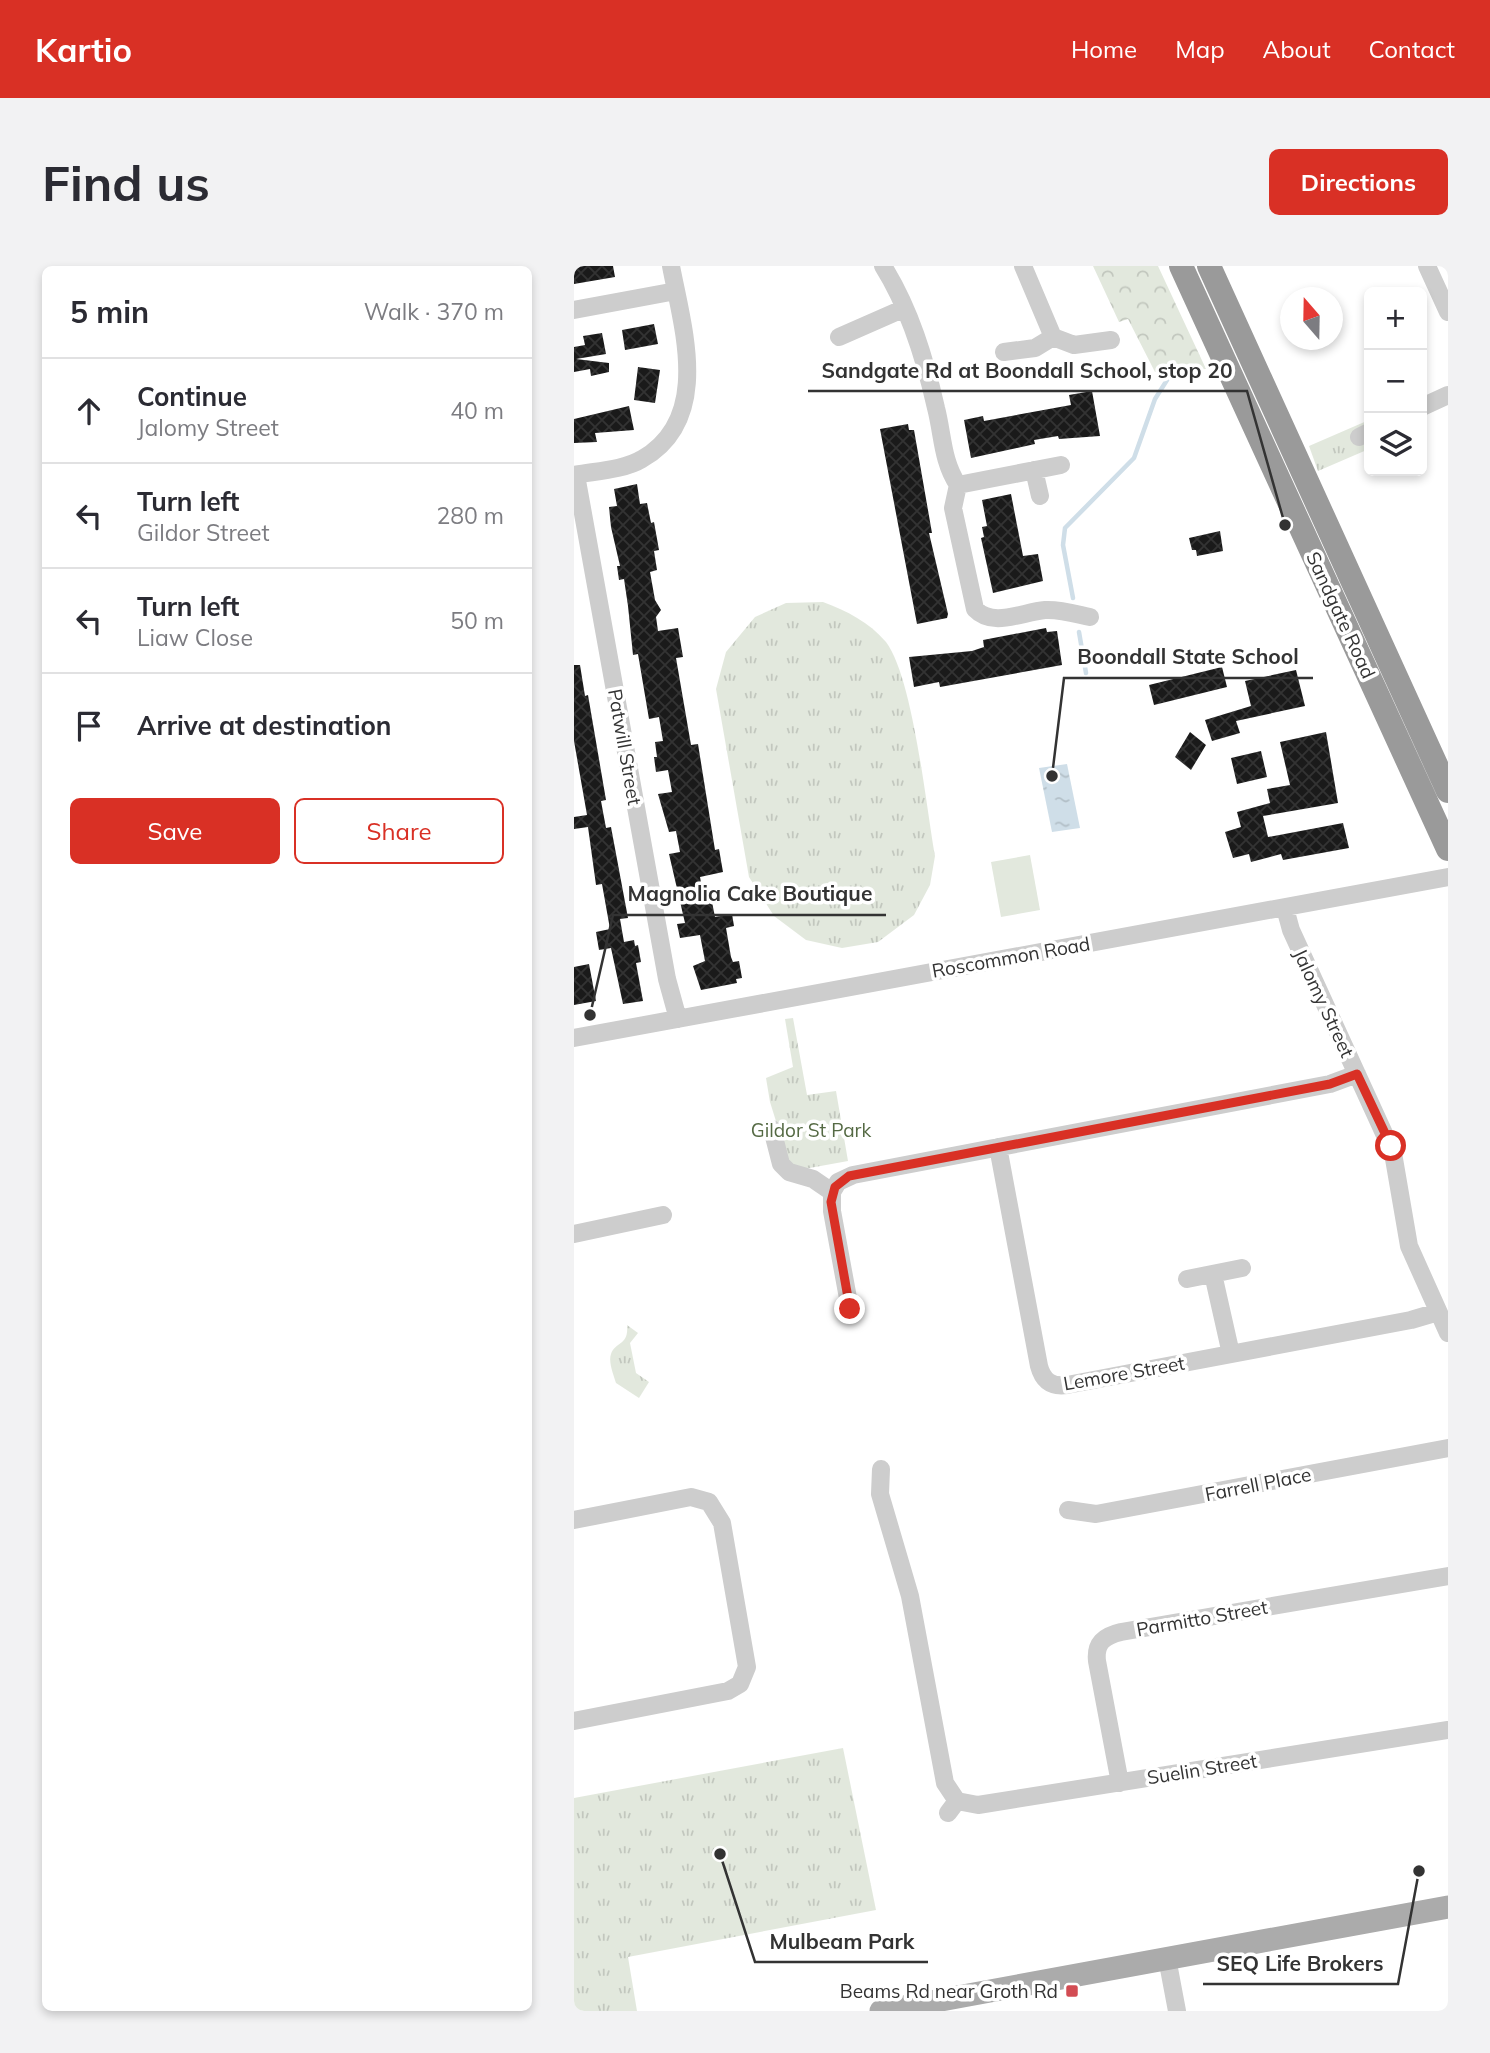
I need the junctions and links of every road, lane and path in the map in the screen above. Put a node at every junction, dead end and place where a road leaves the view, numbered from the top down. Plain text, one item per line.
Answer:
1 (671, 266) edge
2 (883, 266) edge
3 (1023, 266) edge
4 (1181, 266) edge
5 (1209, 266) edge
6 (1427, 266) edge
7 (676, 291) junction
8 (905, 308) junction
9 (574, 310) edge
10 (1448, 312) edge
11 (839, 337) dead end
12 (1053, 337) junction
13 (1111, 340) dead end
14 (1004, 352) dead end
15 (1448, 395) edge
16 (1427, 405) edge
17 (1061, 465) dead end
18 (1034, 470) junction
19 (575, 475) edge
20 (958, 485) junction
21 (1040, 496) dead end
22 (1090, 617) dead end
23 (1448, 791) edge
24 (1448, 849) edge
25 (1448, 877) edge
26 (1285, 908) junction
27 (678, 1019) junction
28 (574, 1038) edge
29 (1357, 1074) junction
30 (772, 1129) dead end
31 (998, 1147) junction
32 (827, 1190) junction
33 (663, 1214) dead end
34 (574, 1234) edge
35 (1242, 1268) dead end
36 (1213, 1274) junction
37 (1187, 1279) dead end
38 (850, 1309) dead end
39 (1438, 1312) junction
40 (1448, 1333) edge
41 (1231, 1354) junction
42 (1448, 1448) edge
43 (881, 1469) dead end
44 (1068, 1510) dead end
45 (574, 1520) edge
46 (1448, 1576) edge
47 (574, 1721) edge
48 (1448, 1730) edge
49 (1119, 1783) junction
50 (1448, 1907) edge
51 (1167, 1958) junction
52 (881, 2011) edge
53 (1177, 2011) edge

1 - 7 street
2 - 8 street
3 - 12 street
4 - 24 highway, Sandgate Road
5 - 23 highway, Sandgate Road
6 - 10 street
7 - 9 street
7 - 19 street
8 - 11 street
8 - 20 street
12 - 13 street
12 - 14 street
15 - 16 street
17 - 18 street
18 - 20 street
18 - 21 street
19 - 27 street, Patwill Street
20 - 22 street
25 - 26 street, Roscommon Road
26 - 27 street, Roscommon Road
26 - 29 street, Jalomy Street
27 - 28 street, Roscommon Road
29 - 31 street
29 - 39 street, Jalomy Street
30 - 32 street
31 - 32 street
31 - 41 street, Lemore Street
32 - 38 street
33 - 34 street
35 - 36 street
36 - 37 street
36 - 41 street
39 - 40 street, Jalomy Street
39 - 41 street, Lemore Street
42 - 44 street, Farrell Place
43 - 49 street, Suelin Street
45 - 47 street
46 - 49 street, Parmitto Street
48 - 49 street, Suelin Street
50 - 51 main road
51 - 52 main road
51 - 53 street

